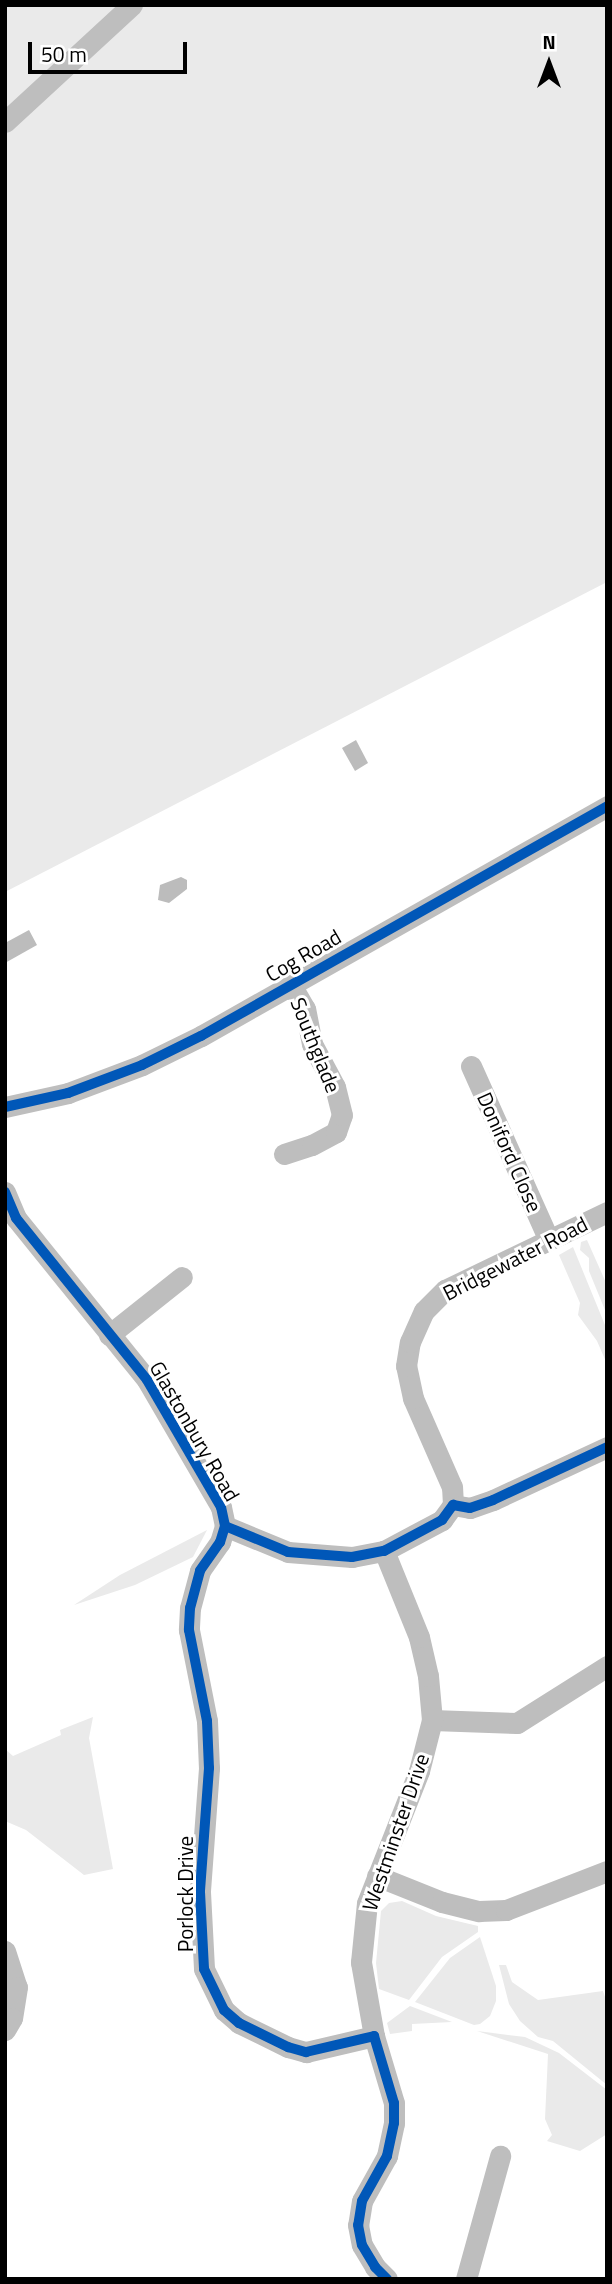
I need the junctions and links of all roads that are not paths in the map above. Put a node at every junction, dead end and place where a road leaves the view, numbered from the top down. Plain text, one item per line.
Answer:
1 (132, 5) edge
2 (5, 122) edge
3 (607, 806) edge
4 (291, 985) junction
5 (471, 1066) dead end
6 (5, 1107) edge
7 (284, 1154) dead end
8 (5, 1192) edge
9 (607, 1212) edge
10 (548, 1238) junction
11 (182, 1277) dead end
12 (109, 1335) junction
13 (607, 1447) edge
14 (453, 1505) junction
15 (225, 1526) junction
16 (384, 1551) junction
17 (607, 1666) edge
18 (432, 1720) junction
19 (607, 1871) edge
20 (377, 1875) junction
21 (5, 1951) edge
22 (5, 2030) edge
23 (374, 2036) junction
24 (500, 2156) dead end
25 (387, 2279) edge
26 (466, 2279) edge

1 - 2 street
3 - 4 street, Cog Road
4 - 6 street, Cog Road
4 - 7 street, Southglade
5 - 10 street, Doniford Close
8 - 12 street, Glastonbury Road
9 - 10 street, Bridgewater Road
10 - 14 street, Bridgewater Road
11 - 12 street
12 - 15 street, Glastonbury Road
13 - 14 street
14 - 16 street, Glastonbury Road
15 - 16 street, Glastonbury Road
15 - 23 street, Porlock Drive
16 - 18 street, Westminster Drive
17 - 18 street
18 - 20 street, Westminster Drive
19 - 20 street
20 - 23 street, Westminster Drive
21 - 22 street
23 - 25 street
24 - 26 street

